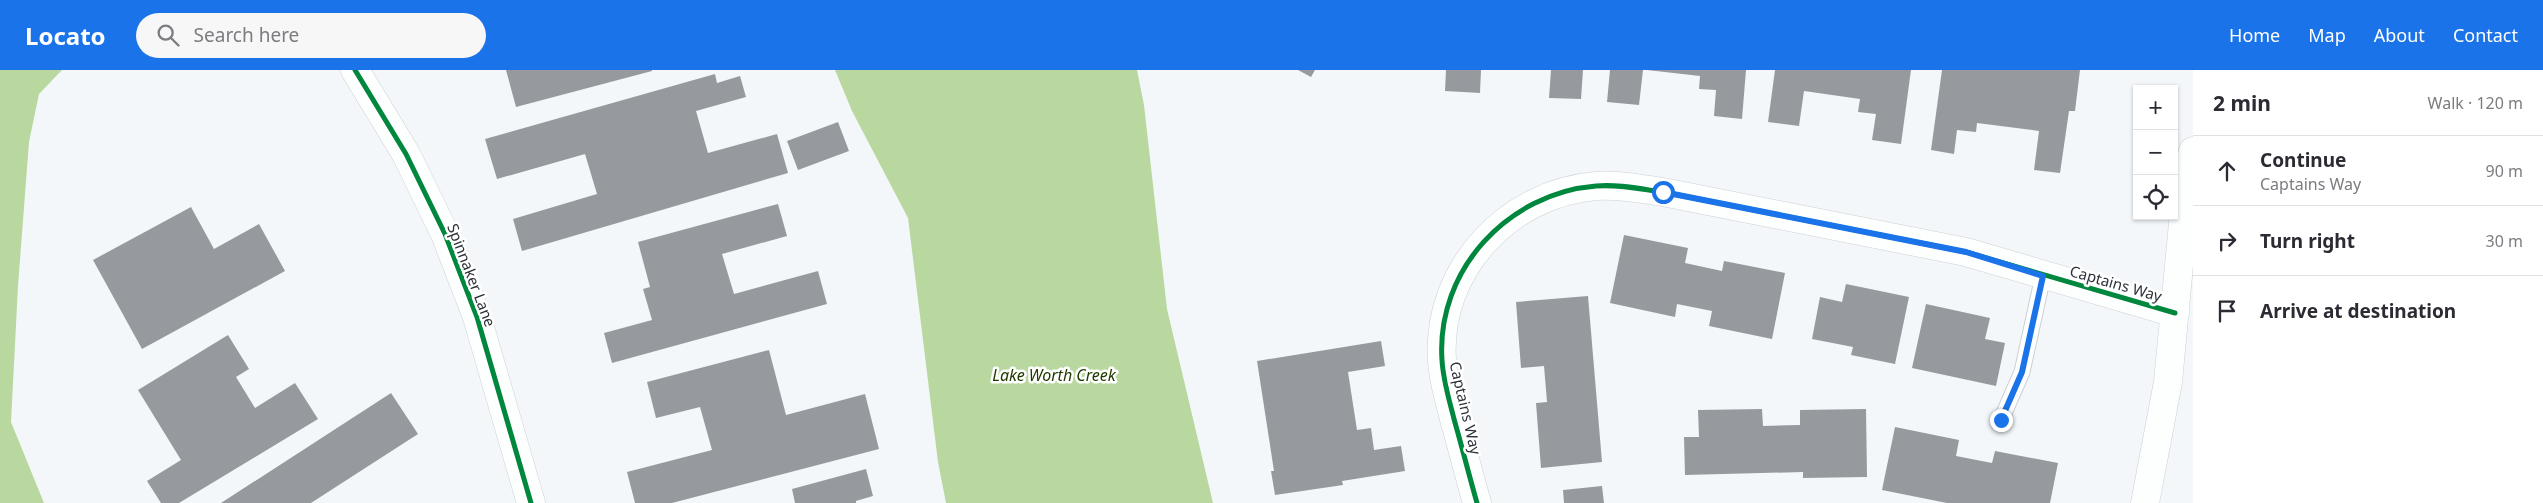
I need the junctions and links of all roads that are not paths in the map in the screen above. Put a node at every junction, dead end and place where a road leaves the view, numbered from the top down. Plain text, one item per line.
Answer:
1 (355, 70) edge
2 (2193, 151) edge
3 (2043, 276) junction
4 (2184, 315) edge
5 (2001, 420) dead end
6 (531, 503) edge
7 (1477, 503) edge
8 (2145, 503) edge

1 - 6 street, Spinnaker Lane
2 - 4 street
3 - 4 street, Captains Way
3 - 5 lane
3 - 7 street, Captains Way
4 - 8 street

